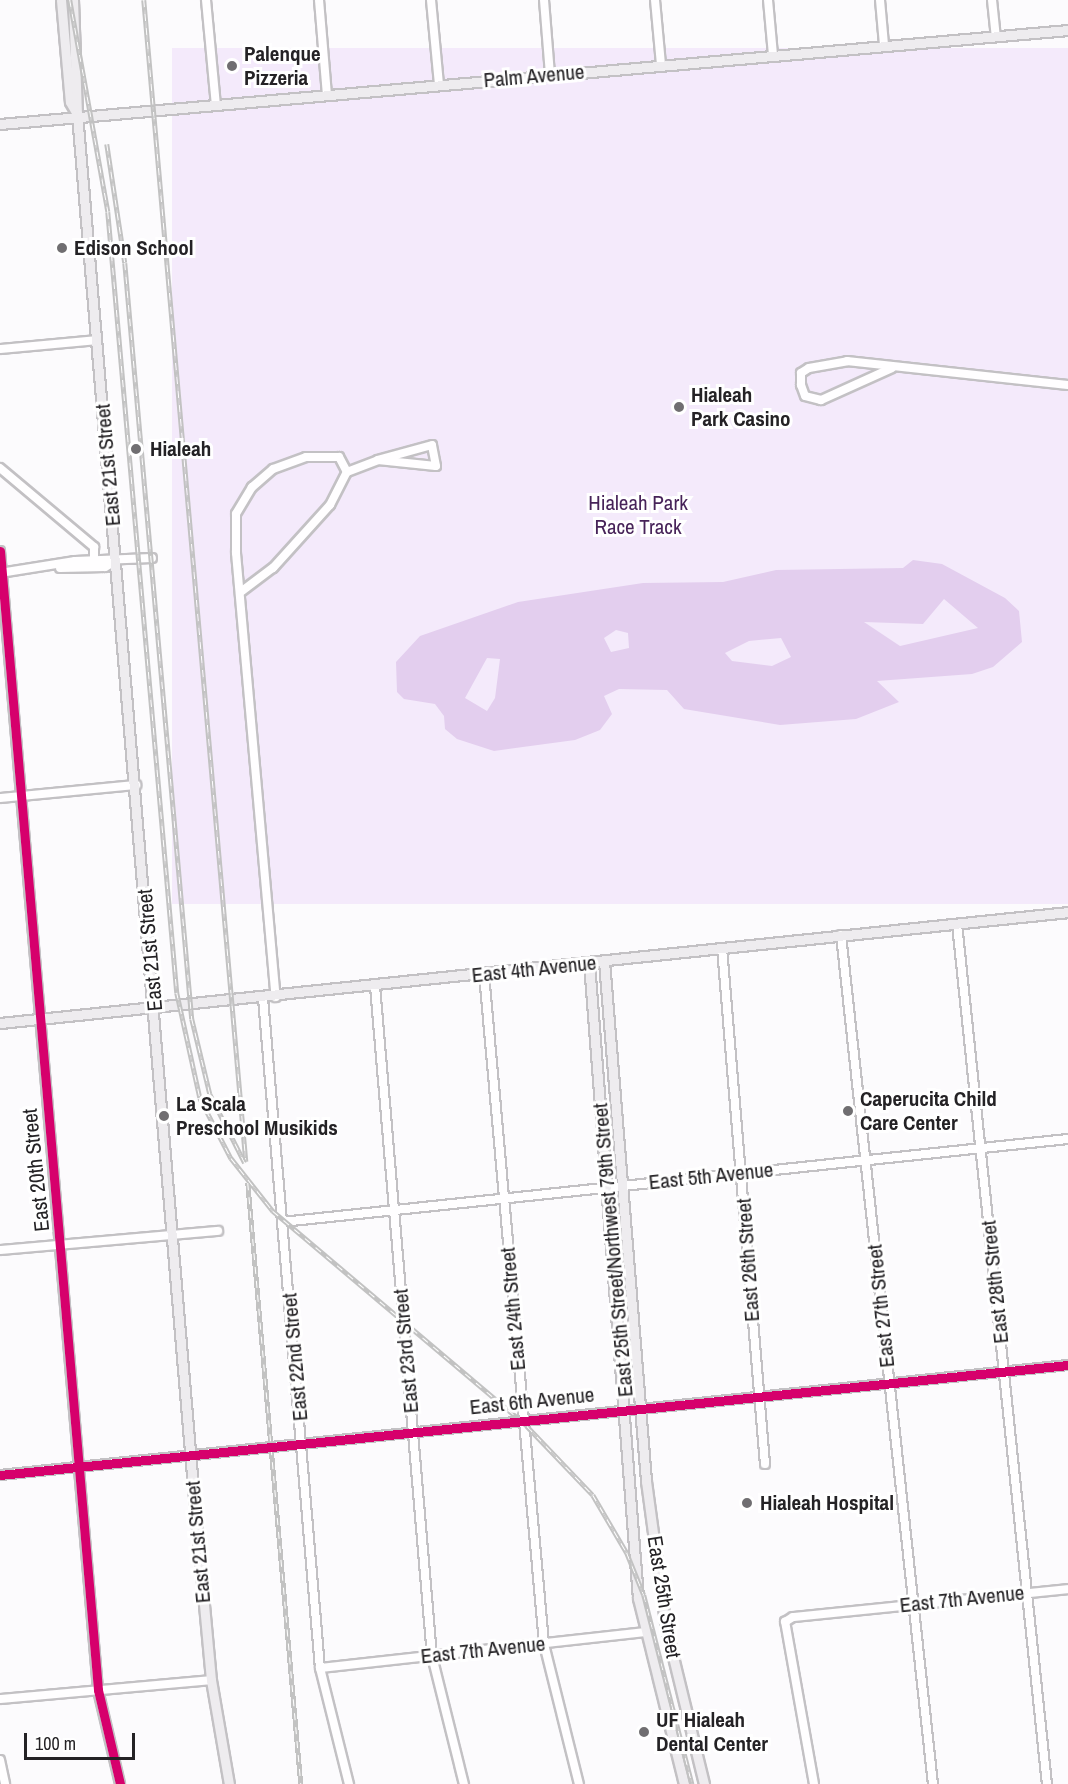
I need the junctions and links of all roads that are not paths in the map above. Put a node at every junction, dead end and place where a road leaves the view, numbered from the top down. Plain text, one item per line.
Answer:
1 (61, 0) edge
2 (74, 0) edge
3 (206, 0) edge
4 (319, 0) edge
5 (431, 0) edge
6 (544, 0) edge
7 (655, 0) edge
8 (768, 0) edge
9 (880, 0) edge
10 (992, 0) edge
11 (1068, 30) edge
12 (996, 36) junction
13 (884, 45) junction
14 (773, 55) junction
15 (661, 65) junction
16 (550, 74) junction
17 (439, 85) junction
18 (327, 94) junction
19 (216, 105) junction
20 (77, 114) junction
21 (0, 124) edge
22 (97, 340) junction
23 (0, 349) edge
24 (892, 368) junction
25 (1068, 385) edge
26 (378, 460) junction
27 (0, 468) edge
28 (347, 472) junction
29 (0, 551) edge
30 (152, 558) dead end
31 (94, 559) junction
32 (116, 561) junction
33 (53, 567) junction
34 (1, 573) edge
35 (242, 591) junction
36 (136, 785) junction
37 (20, 796) junction
38 (0, 798) edge
39 (1068, 912) edge
40 (957, 924) junction
41 (841, 935) junction
42 (722, 948) junction
43 (604, 961) junction
44 (589, 963) junction
45 (484, 974) junction
46 (375, 986) junction
47 (276, 997) junction
48 (262, 998) junction
49 (154, 1008) junction
50 (39, 1020) junction
51 (0, 1023) edge
52 (1068, 1138) edge
53 (981, 1148) junction
54 (865, 1160) junction
55 (741, 1174) junction
56 (624, 1184) junction
57 (608, 1186) junction
58 (504, 1197) junction
59 (394, 1210) junction
60 (282, 1222) junction
61 (218, 1231) dead end
62 (174, 1235) junction
63 (61, 1244) junction
64 (0, 1250) edge
65 (1068, 1365) edge
66 (1004, 1371) junction
67 (889, 1383) junction
68 (758, 1396) junction
69 (641, 1407) junction
70 (627, 1408) junction
71 (522, 1421) junction
72 (414, 1432) junction
73 (302, 1444) junction
74 (191, 1457) junction
75 (765, 1464) dead end
76 (79, 1468) junction
77 (0, 1475) edge
78 (1068, 1589) edge
79 (1027, 1593) junction
80 (916, 1604) junction
81 (646, 1632) junction
82 (544, 1644) junction
83 (432, 1656) junction
84 (320, 1668) junction
85 (211, 1680) junction
86 (98, 1690) junction
87 (0, 1699) edge
88 (0, 1760) edge
89 (5, 1784) edge
90 (120, 1784) edge
91 (229, 1784) edge
92 (349, 1784) edge
93 (464, 1784) edge
94 (579, 1784) edge
95 (684, 1784) edge
96 (704, 1784) edge
97 (814, 1784) edge
98 (933, 1784) edge
99 (1047, 1784) edge

1 - 20 main road
2 - 20 main road
3 - 19 street
4 - 18 street
5 - 17 street
6 - 16 street
7 - 15 street
8 - 14 street
9 - 13 street
10 - 12 street
11 - 12 main road, Palm Avenue
12 - 13 main road, Palm Avenue
13 - 14 main road, Palm Avenue
14 - 15 main road, Palm Avenue
15 - 16 main road, Palm Avenue
16 - 17 main road, Palm Avenue
17 - 18 main road, Palm Avenue
18 - 19 main road, Palm Avenue
19 - 20 main road, Palm Avenue
20 - 21 main road, Palm Avenue
20 - 22 main road, East 21st Street
22 - 23 street
22 - 32 main road, East 21st Street
24 - 24 street
24 - 25 street
26 - 26 street
26 - 28 street
27 - 31 street
28 - 35 street
28 - 35 street
29 - 34 street, East 20th Street
30 - 32 street
31 - 32 street
31 - 33 street
32 - 33 street
32 - 36 main road, East 21st Street
33 - 34 street
34 - 37 street, East 20th Street
35 - 47 street
36 - 37 street
36 - 49 main road, East 21st Street
37 - 38 street
37 - 50 street, East 20th Street
39 - 40 main road, East 4th Avenue
40 - 41 main road, East 4th Avenue
40 - 53 street, East 28th Street
41 - 42 main road, East 4th Avenue
41 - 54 street, East 27th Street
42 - 43 main road, East 4th Avenue
42 - 55 street, East 26th Street
43 - 44 main road, East 4th Avenue
43 - 56 main road, East 25th Street/Northwest 79th Street
44 - 45 main road, East 4th Avenue
44 - 57 main road, East 25th Street/Northwest 79th Street
45 - 46 main road, East 4th Avenue
45 - 58 street, East 24th Street
46 - 47 main road, East 4th Avenue
46 - 59 street, East 23rd Street
47 - 48 main road, East 4th Avenue
48 - 49 main road, East 4th Avenue
48 - 60 street, East 22nd Street
49 - 50 main road, East 4th Avenue
49 - 62 main road, East 21st Street
50 - 51 main road, East 4th Avenue
50 - 63 street, East 20th Street
52 - 53 street, East 5th Avenue
53 - 54 street, East 5th Avenue
53 - 66 street, East 28th Street
54 - 55 street, East 5th Avenue
54 - 67 street, East 27th Street
55 - 56 street, East 5th Avenue
55 - 68 street, East 26th Street
56 - 57 street, East 5th Avenue
56 - 69 main road, East 25th Street/Northwest 79th Street
57 - 58 street, East 5th Avenue
57 - 70 main road, East 25th Street/Northwest 79th Street
58 - 59 street, East 5th Avenue
58 - 71 street, East 24th Street
59 - 60 street, East 5th Avenue
59 - 72 street, East 23rd Street
60 - 73 street, East 22nd Street
61 - 62 street
62 - 63 street
62 - 74 main road, East 21st Street
63 - 64 street
63 - 76 street, East 20th Street
65 - 66 street, East 6th Avenue
66 - 67 street, East 6th Avenue
66 - 79 street, East 28th Street
67 - 68 street, East 6th Avenue
67 - 80 street, East 27th Street
68 - 69 street, East 6th Avenue
68 - 75 street, East 26th Street
69 - 70 street, East 6th Avenue
69 - 96 main road, East 25th Street
70 - 71 street, East 6th Avenue
70 - 81 main road, East 25th Street/Northwest 79th Street
71 - 72 street, East 6th Avenue
71 - 82 street, East 24th Street
72 - 73 street, East 6th Avenue
72 - 83 street, East 23rd Street
73 - 74 street, East 6th Avenue
73 - 84 street, East 22nd Street
74 - 76 street, East 6th Avenue
74 - 85 main road, East 21st Street
76 - 77 street, East 6th Avenue
76 - 86 street, East 20th Street
78 - 79 street, East 7th Avenue
79 - 80 street, East 7th Avenue
79 - 99 street, East 28th Street
80 - 97 street, East 7th Avenue
80 - 98 street, East 27th Street
81 - 82 street, East 7th Avenue
81 - 95 main road, East 25th Street/Northwest 79th Street
82 - 83 street, East 7th Avenue
82 - 94 street, East 24th Street
83 - 84 street, East 7th Avenue
83 - 93 street, East 23rd Street
84 - 92 street, East 22nd Street
85 - 86 street
85 - 91 main road, East 21st Street
86 - 87 street
86 - 90 street, East 20th Street
88 - 89 street

